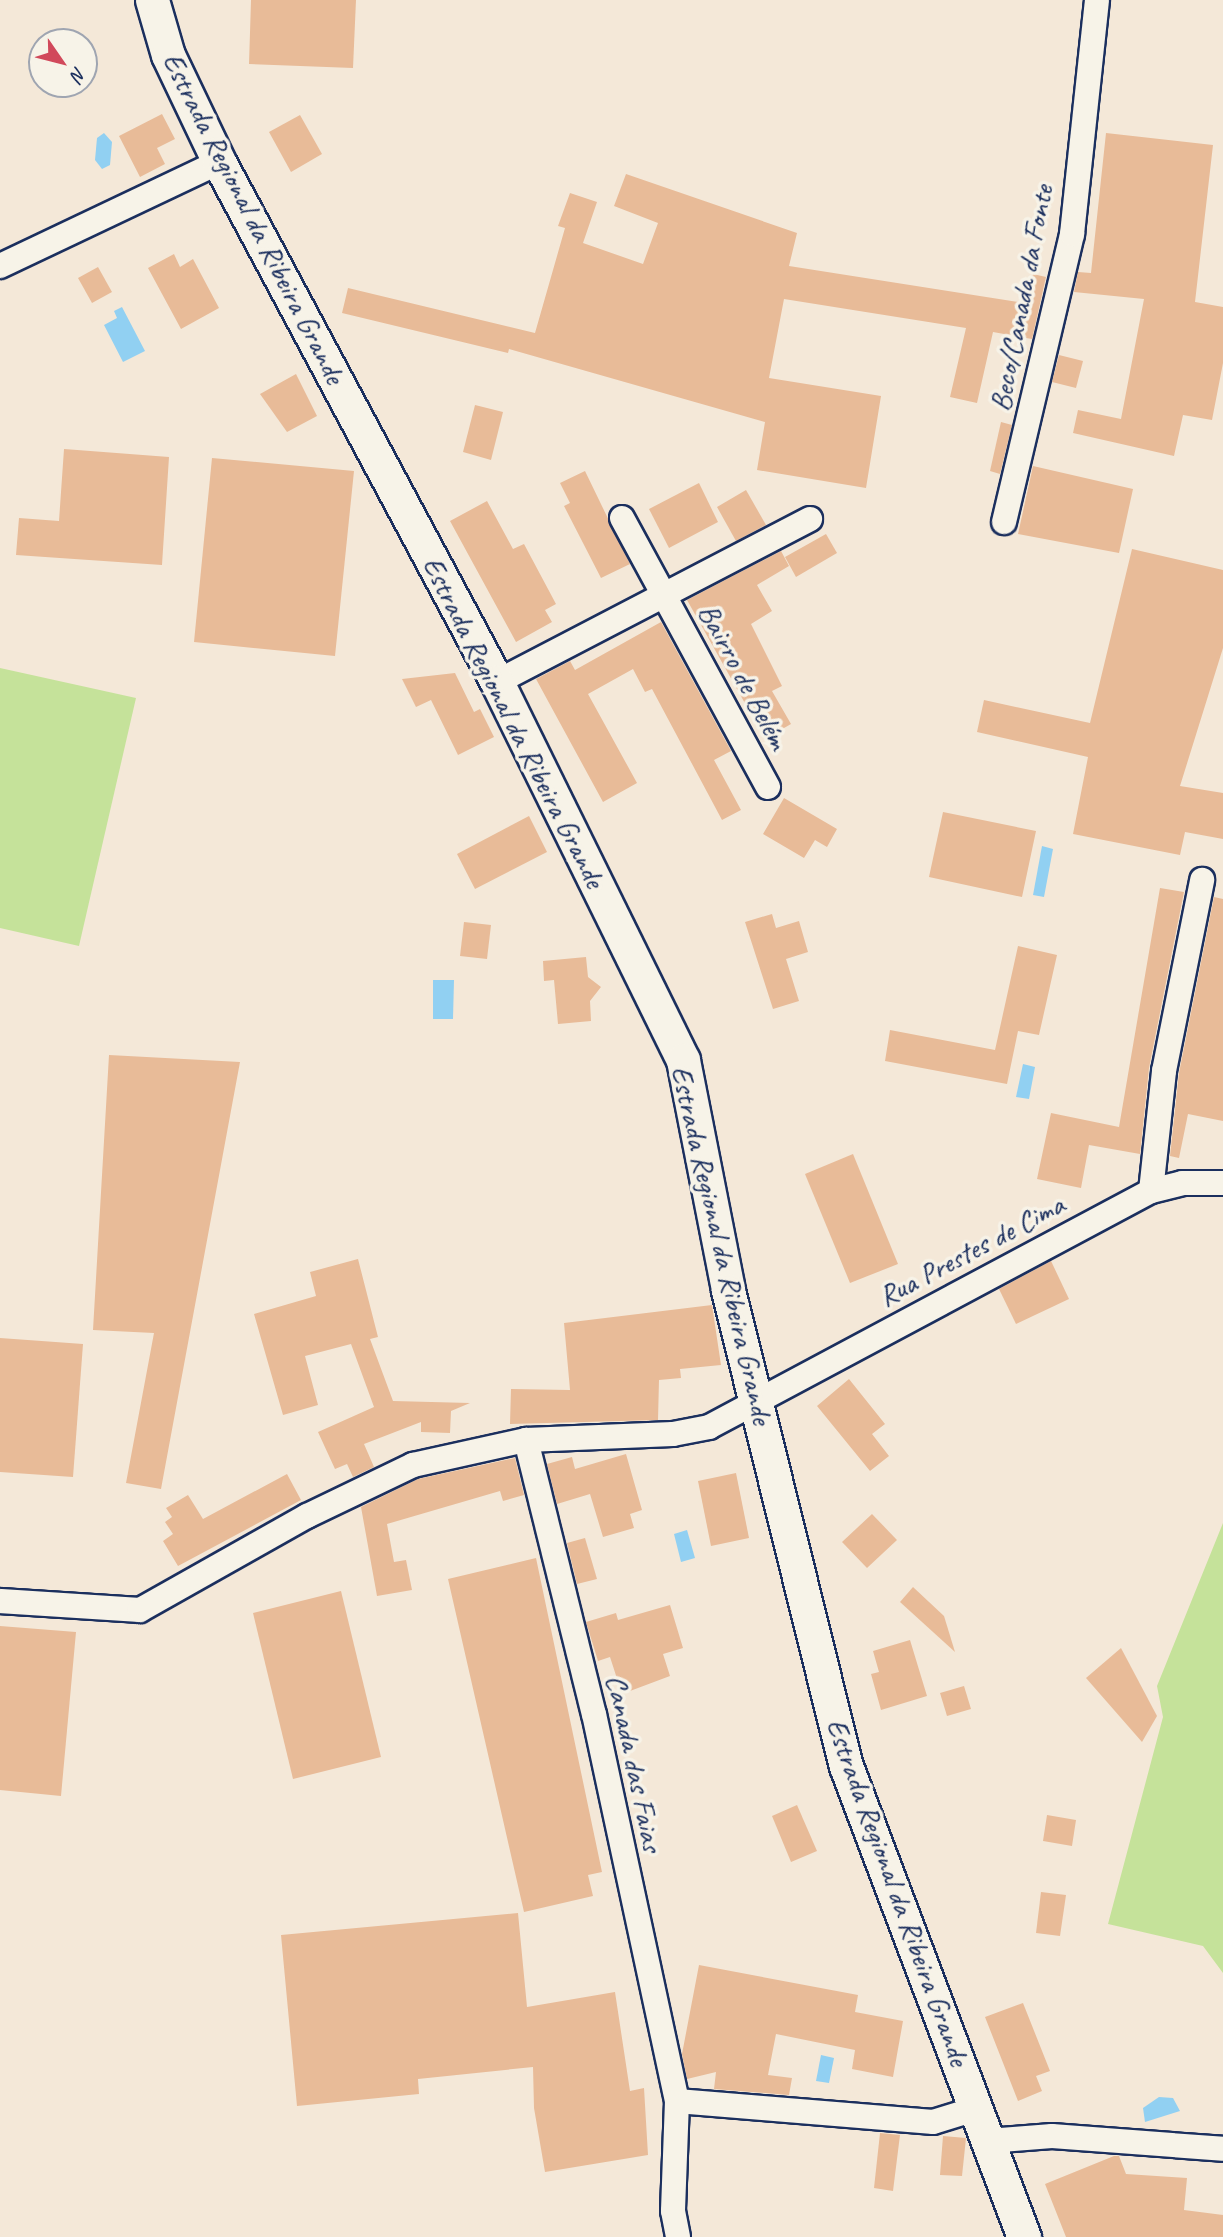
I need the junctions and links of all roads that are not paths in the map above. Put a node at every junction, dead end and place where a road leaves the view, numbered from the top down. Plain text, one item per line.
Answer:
1 (152, 0) edge
2 (1097, 0) edge
3 (219, 162) junction
4 (0, 266) edge
5 (622, 518) dead end
6 (810, 519) dead end
7 (1004, 522) dead end
8 (664, 595) junction
9 (497, 681) junction
10 (768, 787) dead end
11 (1202, 880) dead end
12 (1223, 1183) edge
13 (1151, 1191) junction
14 (756, 1401) junction
15 (526, 1440) junction
16 (0, 1601) edge
17 (677, 2101) junction
18 (975, 2109) junction
19 (988, 2141) junction
20 (1223, 2150) edge
21 (678, 2237) edge
22 (1024, 2237) edge

1 - 3 main road, Estrada Regional da Ribeira Grande
2 - 7 street, Beco/Canada da Fonte
3 - 4 street
3 - 9 main road, Estrada Regional da Ribeira Grande
5 - 8 street, Bairro de Belém
6 - 8 street, Bairro de Belém
8 - 9 street, Bairro de Belém
8 - 10 street, Bairro de Belém
9 - 14 main road, Estrada Regional da Ribeira Grande
11 - 13 street
12 - 13 street, Rua Prestes de Cima
13 - 14 street, Rua Prestes de Cima
14 - 15 street, Rua Prestes de Cima
14 - 18 main road, Estrada Regional da Ribeira Grande
15 - 16 street, Rua Prestes de Cima
15 - 17 street, Canada das Faias
17 - 18 street
17 - 21 street, Canada das Faias
18 - 19 main road, Estrada Regional da Ribeira Grande
19 - 20 street
19 - 22 main road, Estrada Regional da Ribeira Grande

